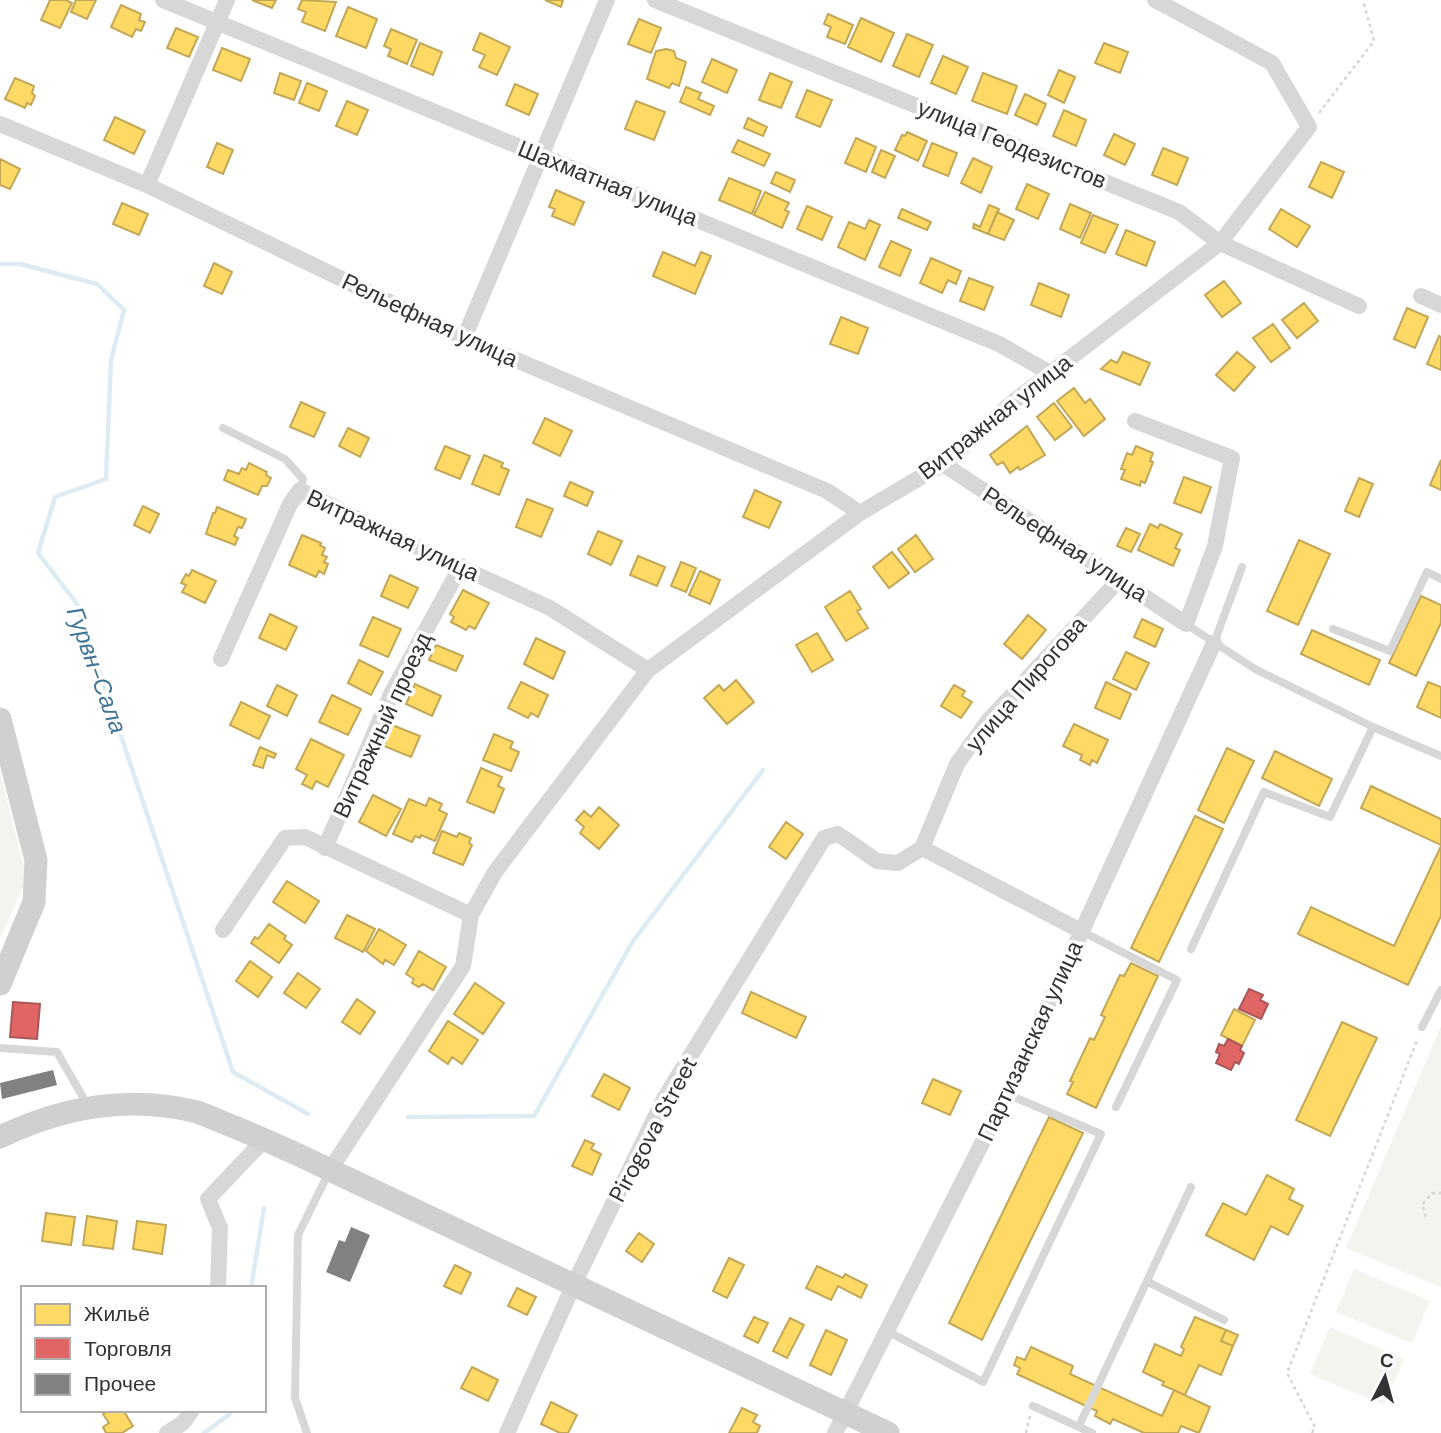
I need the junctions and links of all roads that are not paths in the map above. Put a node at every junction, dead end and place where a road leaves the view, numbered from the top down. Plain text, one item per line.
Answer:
1 (163, 0) edge
2 (227, 0) edge
3 (607, 0) edge
4 (655, 0) edge
5 (1155, 0) edge
6 (217, 22) junction
7 (0, 124) edge
8 (542, 156) junction
9 (147, 185) junction
10 (1220, 243) junction
11 (1421, 296) dead end
12 (1359, 306) dead end
13 (1441, 306) edge
14 (464, 338) junction
15 (1050, 373) junction
16 (1135, 421) dead end
17 (223, 428) dead end
18 (943, 464) junction
19 (300, 489) junction
20 (860, 513) junction
21 (461, 566) junction
22 (1241, 567) dead end
23 (1441, 579) edge
24 (1119, 580) junction
25 (1186, 624) junction
26 (1333, 629) dead end
27 (1214, 643) junction
28 (220, 659) dead end
29 (648, 670) junction
30 (0, 719) edge
31 (1373, 727) junction
32 (1441, 756) edge
33 (325, 848) junction
34 (922, 848) junction
35 (471, 915) junction
36 (223, 929) dead end
37 (1081, 931) junction
38 (1191, 949) dead end
39 (0, 984) edge
40 (1441, 990) edge
41 (1422, 1027) road end
42 (0, 1048) edge
43 (1007, 1094) junction
44 (88, 1106) junction
45 (1116, 1107) dead end
46 (0, 1137) edge
47 (265, 1139) junction
48 (330, 1170) junction
49 (1191, 1188) dead end
50 (1148, 1282) junction
51 (574, 1284) junction
52 (218, 1286) edge
53 (1224, 1320) dead end
54 (887, 1331) junction
55 (1033, 1406) road end
56 (191, 1412) edge
57 (840, 1423) edge
58 (1079, 1426) junction
59 (167, 1433) edge
60 (307, 1433) edge
61 (507, 1433) edge
62 (888, 1433) edge
63 (1093, 1433) edge

1 - 6 street, Шахматная улица
2 - 6 street
3 - 8 street
4 - 10 street, улица Геодезистов
5 - 10 street, Витражная улица
6 - 8 street, Шахматная улица
6 - 9 street
7 - 9 street, Рельефная улица
8 - 14 street
8 - 15 street, Шахматная улица
9 - 14 street, Рельефная улица
10 - 12 street, улица Геодезистов
10 - 15 street, Витражная улица
11 - 13 street
14 - 20 street, Рельефная улица
15 - 18 street, Витражная улица
16 - 25 street
17 - 19 lane
18 - 20 street, Витражная улица
18 - 24 street, Рельефная улица
19 - 21 street, Витражная улица
19 - 28 street, Витражная улица
20 - 29 street, Витражная улица
21 - 29 street, Витражная улица
21 - 33 street, Витражный проезд
22 - 27 lane
23 - 26 lane
24 - 25 street, Рельефная улица
24 - 34 street, улица Пирогова
25 - 27 lane
27 - 31 lane
27 - 37 street, Партизанская улица
29 - 35 street, Витражная улица
30 - 39 main road
31 - 32 lane
31 - 38 lane
33 - 35 street
33 - 36 street
34 - 37 street
34 - 51 street, Pirogova Street
35 - 48 street, Витражная улица
37 - 43 street, Партизанская улица
37 - 45 lane
40 - 41 lane
42 - 44 lane
43 - 54 street, Партизанская улица
43 - 54 lane
44 - 46 main road
44 - 47 main road
47 - 48 main road
47 - 52 street
48 - 51 main road
48 - 60 lane
49 - 50 lane
50 - 53 lane
50 - 58 lane
51 - 57 main road
51 - 61 street, Pirogova Street
54 - 57 street, Партизанская улица
55 - 58 lane
56 - 59 street
57 - 62 main road
58 - 63 lane

